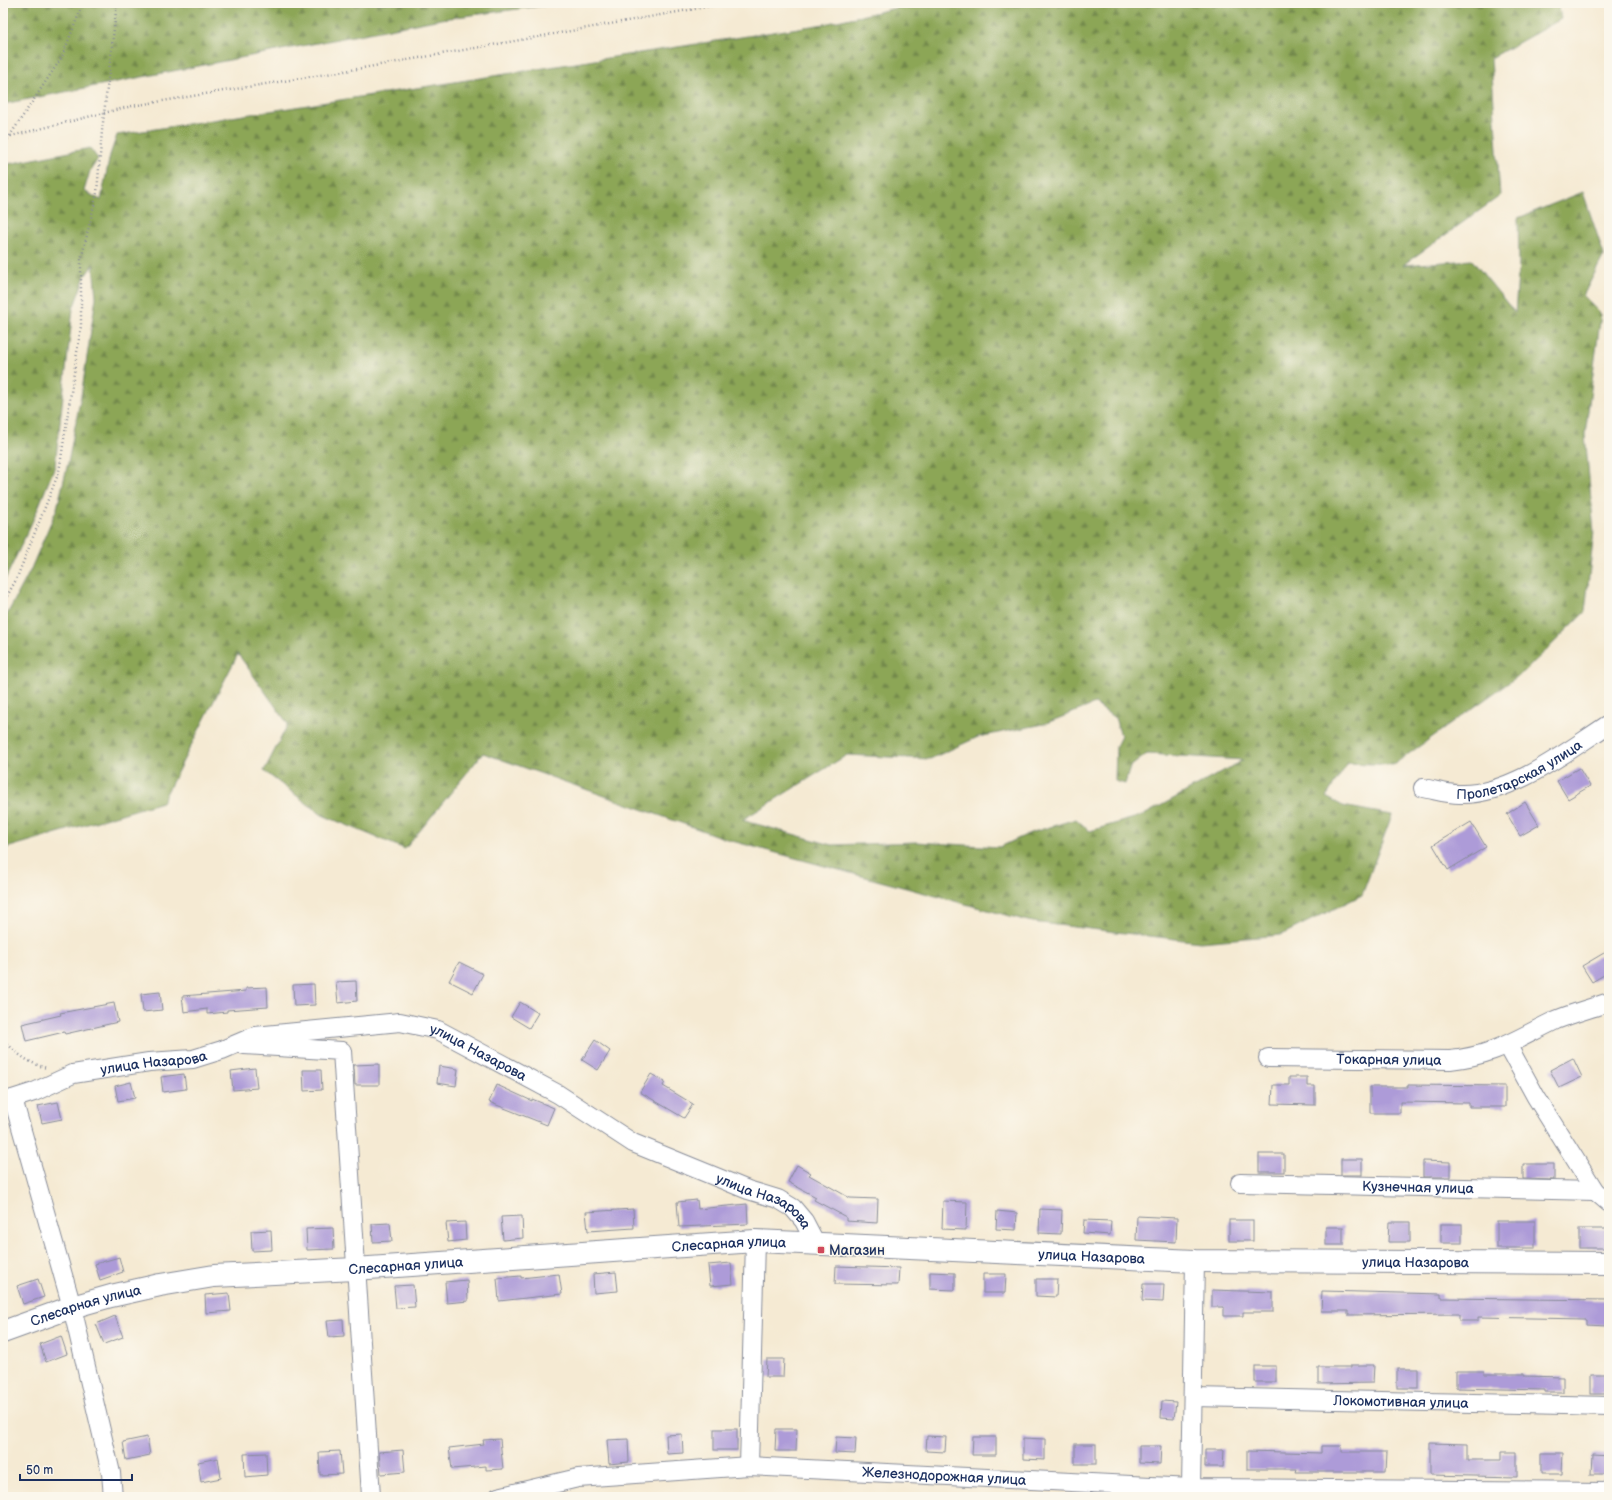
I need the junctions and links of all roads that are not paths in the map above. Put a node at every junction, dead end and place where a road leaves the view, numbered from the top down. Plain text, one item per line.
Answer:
1 (1609, 724) edge
2 (1423, 788) dead end
3 (1609, 1002) edge
4 (236, 1044) junction
5 (1508, 1046) junction
6 (1268, 1058) dead end
7 (8, 1100) edge
8 (1240, 1184) dead end
9 (1596, 1191) junction
10 (1609, 1203) edge
11 (755, 1241) junction
12 (816, 1244) junction
13 (1195, 1260) junction
14 (1609, 1264) edge
15 (355, 1269) junction
16 (72, 1308) junction
17 (3, 1332) edge
18 (1193, 1397) junction
19 (1609, 1406) edge
20 (749, 1466) junction
21 (1192, 1488) junction
22 (1609, 1491) edge
23 (371, 1496) edge
24 (113, 1497) edge
25 (498, 1497) edge

1 - 2 street, Пролетарская улица
3 - 5 street, Токарная улица
4 - 7 street, улица Назарова
4 - 12 street, улица Назарова
4 - 15 street
5 - 6 street, Токарная улица
5 - 9 street
7 - 16 street
8 - 9 street, Кузнечная улица
9 - 10 street
11 - 12 street, Слесарная улица
11 - 15 street, Слесарная улица
11 - 20 street
12 - 13 street, улица Назарова
13 - 14 street, улица Назарова
13 - 18 street
15 - 16 street, Слесарная улица
15 - 23 street
16 - 17 street, Слесарная улица
16 - 24 street
18 - 19 street, Локомотивная улица
18 - 21 street
20 - 21 street, Железнодорожная улица
20 - 25 street, Железнодорожная улица
21 - 22 street, Железнодорожная улица

